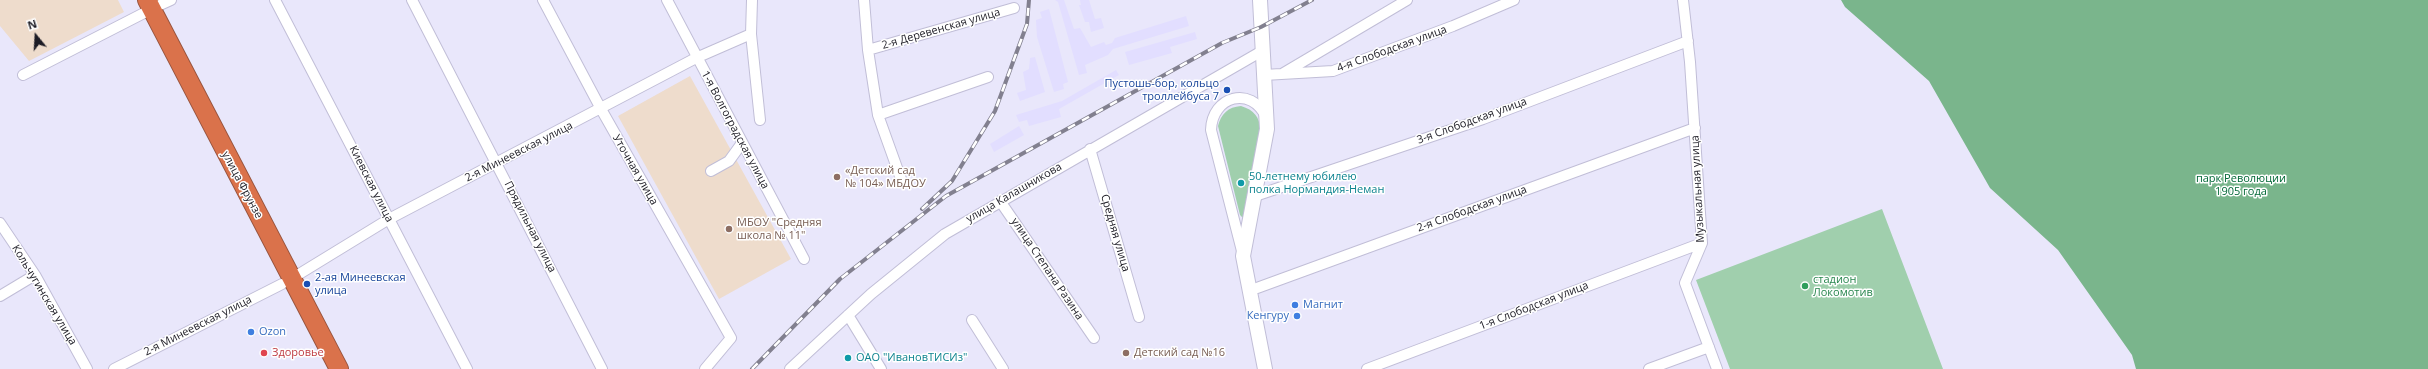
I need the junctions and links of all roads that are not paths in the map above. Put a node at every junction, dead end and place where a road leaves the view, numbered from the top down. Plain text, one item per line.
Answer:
1 (171, 0) edge
2 (275, 0) edge
3 (412, 0) edge
4 (542, 0) edge
5 (667, 0) edge
6 (752, 0) edge
7 (864, 0) edge
8 (1260, 0) edge
9 (1407, 0) edge
10 (1514, 0) edge
11 (1683, 0) edge
12 (145, 6) edge
13 (1014, 8) dead end
14 (751, 34) junction
15 (1688, 41) junction
16 (868, 50) junction
17 (1262, 51) junction
18 (696, 58) junction
19 (23, 75) dead end
20 (1280, 75) junction
21 (1264, 76) junction
22 (988, 77) dead end
23 (601, 109) junction
24 (878, 115) junction
25 (1267, 119) junction
26 (760, 120) dead end
27 (1695, 128) junction
28 (742, 143) junction
29 (1090, 149) junction
30 (498, 163) junction
31 (711, 171) dead end
32 (901, 179) dead end
33 (1255, 196) junction
34 (1000, 201) junction
35 (389, 219) junction
36 (0, 223) edge
37 (1249, 226) junction
38 (1702, 243) junction
39 (1243, 256) junction
40 (804, 259) dead end
41 (35, 276) junction
42 (287, 281) junction
43 (1253, 289) junction
44 (0, 296) edge
45 (848, 315) junction
46 (1139, 317) dead end
47 (972, 320) dead end
48 (1094, 338) dead end
49 (1709, 347) junction
50 (87, 369) edge
51 (114, 369) edge
52 (327, 369) edge
53 (339, 369) edge
54 (467, 369) edge
55 (602, 369) edge
56 (705, 369) edge
57 (790, 369) edge
58 (881, 369) edge
59 (1003, 369) edge
60 (1265, 369) edge
61 (1273, 369) edge
62 (1367, 369) edge
63 (1649, 369) edge
64 (1717, 369) edge

1 - 12 street
2 - 35 street, Киевская улица
3 - 30 street, Прядильная улица
4 - 23 street, Уточная улица
5 - 18 street, 1-я Волгоградская улица
6 - 14 street
7 - 16 street
8 - 17 street
9 - 20 street
10 - 20 street, 4-я Слободская улица
11 - 15 street, Музыкальная улица
12 - 19 street
12 - 42 highway, улица Фрунзе
13 - 16 street, 2-я Деревенская улица
14 - 18 street, 2-я Минеевская улица
14 - 26 street
15 - 27 street, Музыкальная улица
15 - 33 street, 3-я Слободская улица
16 - 24 street
17 - 21 street
17 - 29 street, улица Калашникова
18 - 23 street, 2-я Минеевская улица
18 - 28 street, 1-я Волгоградская улица
20 - 21 street, 4-я Слободская улица
21 - 25 street
22 - 24 street
23 - 30 street, 2-я Минеевская улица
23 - 56 street, Уточная улица
24 - 32 street
25 - 33 street
25 - 39 street
27 - 38 street, Музыкальная улица
27 - 43 street, 2-я Слободская улица
28 - 31 street
28 - 40 street, 1-я Волгоградская улица
29 - 34 street, улица Калашникова
29 - 46 street, Средняя улица
30 - 35 street, 2-я Минеевская улица
30 - 55 street, Прядильная улица
33 - 37 street
34 - 45 street, улица Калашникова
34 - 48 street, улица Степана Разина
35 - 42 street, 2-я Минеевская улица
35 - 54 street, Киевская улица
36 - 41 street, Кольчугинская улица
37 - 39 street
37 - 43 street
38 - 49 street, Музыкальная улица
38 - 62 street, 1-я Слободская улица
39 - 43 street
41 - 44 street
41 - 50 street, Кольчугинская улица
42 - 51 street, 2-я Минеевская улица
42 - 52 highway, улица Фрунзе
42 - 53 highway, улица Фрунзе
43 - 60 street
43 - 61 street
45 - 57 street, улица Калашникова
45 - 58 street
47 - 59 street
49 - 63 street
49 - 64 street, Музыкальная улица

